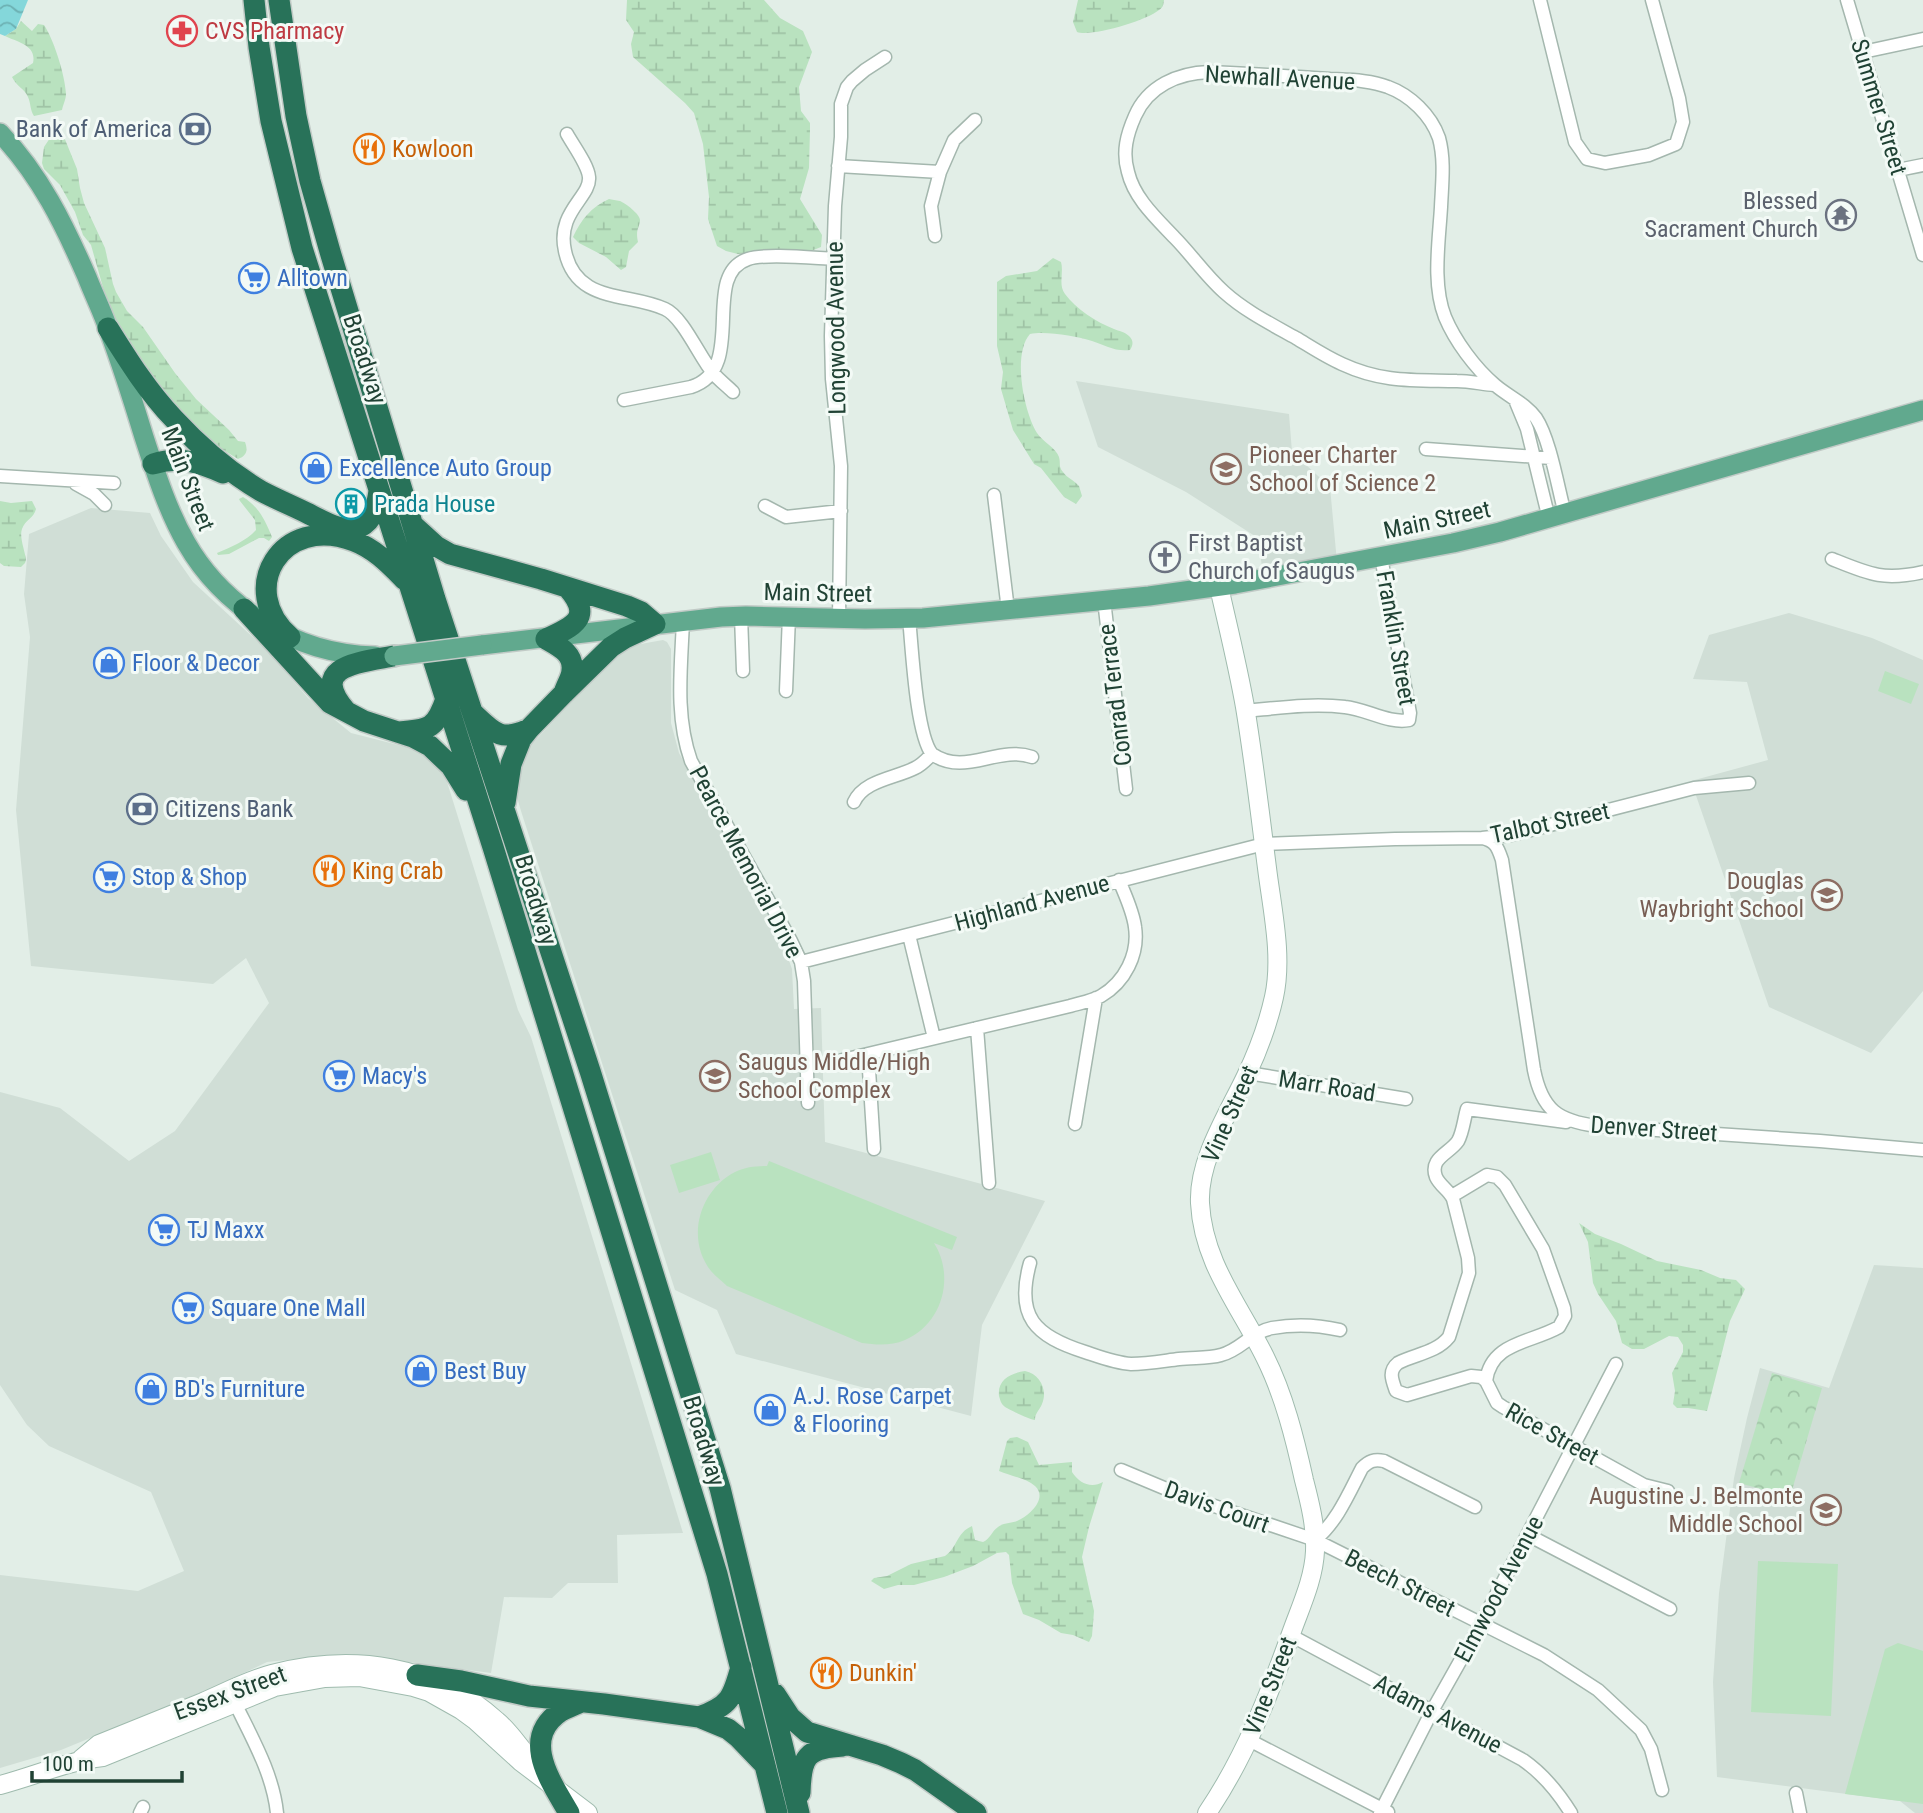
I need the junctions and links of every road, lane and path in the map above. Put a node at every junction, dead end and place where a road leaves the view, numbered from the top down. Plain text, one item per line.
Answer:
1 (254, 0) edge
2 (279, 0) edge
3 (1540, 0) edge
4 (1652, 0) edge
5 (1847, 0) edge
6 (1923, 39) edge
7 (1863, 52) junction
8 (885, 57) dead end
9 (975, 120) dead end
10 (0, 133) edge
11 (567, 134) dead end
12 (1923, 164) edge
13 (838, 166) junction
14 (1898, 170) junction
15 (940, 172) junction
16 (934, 236) dead end
17 (1923, 255) edge
18 (834, 259) junction
19 (108, 328) junction
20 (1476, 365) junction
21 (713, 373) junction
22 (1455, 381) junction
23 (1494, 385) junction
24 (733, 392) dead end
25 (624, 400) dead end
26 (1515, 400) junction
27 (1923, 411) edge
28 (1426, 449) dead end
29 (1534, 457) junction
30 (1550, 458) junction
31 (153, 464) junction
32 (0, 476) edge
33 (73, 482) junction
34 (114, 483) dead end
35 (260, 490) junction
36 (379, 491) junction
37 (994, 495) dead end
38 (105, 505) dead end
39 (765, 506) dead end
40 (841, 511) junction
41 (1557, 516) junction
42 (413, 524) junction
43 (1381, 556) junction
44 (1832, 559) dead end
45 (467, 560) junction
46 (1923, 572) edge
47 (420, 584) junction
48 (1219, 587) junction
49 (568, 588) junction
50 (1104, 600) junction
51 (244, 609) junction
52 (1008, 610) junction
53 (741, 616) junction
54 (789, 616) junction
55 (839, 618) junction
56 (909, 618) junction
57 (683, 621) junction
58 (656, 624) junction
59 (290, 637) junction
60 (546, 639) junction
61 (394, 656) junction
62 (743, 671) dead end
63 (786, 691) dead end
64 (564, 693) junction
65 (446, 699) junction
66 (1245, 711) junction
67 (346, 712) junction
68 (472, 712) junction
69 (529, 729) junction
70 (399, 732) junction
71 (932, 754) junction
72 (1032, 757) dead end
73 (1749, 783) dead end
74 (1126, 789) dead end
75 (854, 802) dead end
76 (504, 813) junction
77 (487, 827) junction
78 (1482, 838) junction
79 (1264, 844) junction
80 (1119, 880) junction
81 (909, 935) junction
82 (800, 962) junction
83 (1096, 999) junction
84 (977, 1028) junction
85 (934, 1038) junction
86 (868, 1054) junction
87 (830, 1063) dead end
88 (1248, 1073) junction
89 (1406, 1099) dead end
90 (808, 1104) dead end
91 (1075, 1124) dead end
92 (1580, 1124) junction
93 (874, 1149) dead end
94 (1923, 1150) edge
95 (989, 1183) dead end
96 (1452, 1196) junction
97 (1030, 1263) dead end
98 (1340, 1331) dead end
99 (1253, 1334) junction
100 (1616, 1364) dead end
101 (1486, 1381) junction
102 (1574, 1446) junction
103 (1121, 1470) dead end
104 (1668, 1491) dead end
105 (1475, 1507) dead end
106 (1528, 1535) junction
107 (1315, 1540) junction
108 (1670, 1609) dead end
109 (1481, 1624) junction
110 (1290, 1635) junction
111 (741, 1666) junction
112 (417, 1675) junction
113 (767, 1680) junction
114 (580, 1702) junction
115 (235, 1703) junction
116 (1432, 1711) junction
117 (699, 1717) junction
118 (1249, 1740) junction
119 (848, 1746) junction
120 (81, 1760) junction
121 (765, 1766) junction
122 (0, 1785) edge
123 (554, 1788) junction
124 (1661, 1790) dead end
125 (1796, 1793) dead end
126 (972, 1811) edge
127 (1384, 1812) edge
128 (277, 1813) edge
129 (569, 1813) edge
130 (588, 1813) edge
131 (777, 1813) edge
132 (800, 1813) edge
133 (1207, 1813) edge
134 (1571, 1813) edge
135 (1800, 1813) edge

1 - 36 highway, Broadway
2 - 42 highway, Broadway
3 - 4 street
5 - 7 street, Summer Street
6 - 7 street
7 - 14 street, Summer Street
8 - 13 street, Longwood Avenue
9 - 15 street
10 - 19 main road, Main Street
11 - 21 street
12 - 14 street
13 - 15 street
13 - 18 street, Longwood Avenue
14 - 17 street, Summer Street
15 - 16 street
18 - 21 street
18 - 40 street, Longwood Avenue
19 - 31 main road, Main Street
19 - 35 highway
20 - 22 street
20 - 22 street, Newhall Avenue
20 - 23 street, Newhall Avenue
21 - 24 street
21 - 25 street
22 - 23 street, Newhall Avenue
23 - 26 street, Newhall Avenue
26 - 29 street
26 - 30 street, Newhall Avenue
27 - 41 main road, Main Street
28 - 29 street
29 - 30 street
29 - 41 street
30 - 41 street, Newhall Avenue
31 - 35 highway
31 - 51 main road, Main Street
32 - 33 street
33 - 34 street
33 - 38 street
35 - 36 highway
36 - 47 highway, Broadway
37 - 52 street
39 - 40 street
40 - 55 street, Longwood Avenue
41 - 43 main road, Main Street
42 - 45 highway
42 - 47 highway, Broadway
43 - 48 main road, Main Street
43 - 66 street, Franklin Street
44 - 46 street
45 - 47 highway
45 - 49 highway
47 - 59 highway
47 - 65 highway, Broadway
47 - 68 highway, Broadway
48 - 50 main road, Main Street
48 - 66 street, Vine Street
49 - 58 highway
49 - 60 highway
50 - 52 main road, Main Street
50 - 74 street, Conrad Terrace
51 - 59 main road, Main Street
51 - 67 highway
52 - 56 main road, Main Street
53 - 54 main road, Main Street
53 - 57 main road, Main Street
53 - 62 street
54 - 55 main road, Main Street
54 - 63 street
55 - 56 main road, Main Street
56 - 71 street
57 - 58 main road, Main Street
57 - 82 street, Pearce Memorial Drive
58 - 60 main road, Main Street
58 - 64 highway
59 - 61 main road, Main Street
60 - 61 main road, Main Street, bridge
60 - 64 highway
61 - 67 highway
64 - 69 highway
65 - 70 highway
65 - 77 highway, Broadway
66 - 79 street, Vine Street
67 - 70 highway
68 - 69 highway
68 - 76 highway, Broadway
69 - 76 highway
70 - 77 highway
71 - 72 street
71 - 75 street
73 - 78 street, Talbot Street
76 - 113 highway, Broadway
77 - 111 highway, Broadway
78 - 79 street, Talbot Street
78 - 92 street, Denver Street
79 - 80 street, Highland Avenue
79 - 88 street, Vine Street
80 - 81 street, Highland Avenue
80 - 83 street
81 - 82 street, Highland Avenue
81 - 85 street
82 - 90 street, Pearce Memorial Drive
83 - 84 street
83 - 91 street
84 - 85 street
84 - 95 street
85 - 86 street
86 - 87 street
86 - 93 street
88 - 89 street, Marr Road
88 - 99 street, Vine Street
92 - 94 street, Denver Street
92 - 96 street
96 - 101 street
96 - 101 street
97 - 99 street
98 - 99 street
99 - 107 street, Vine Street
100 - 102 street, Elmwood Avenue
101 - 102 street, Rice Street
102 - 104 street, Rice Street
102 - 106 street, Elmwood Avenue
103 - 107 street, Davis Court
105 - 107 street
106 - 108 street
106 - 109 street, Elmwood Avenue
107 - 109 street, Beech Street
107 - 110 street, Vine Street
109 - 116 street, Elmwood Avenue
109 - 124 street, Beech Street
110 - 116 street, Adams Avenue
110 - 118 street, Vine Street
111 - 117 highway
111 - 121 highway, Broadway
112 - 114 highway
112 - 120 street, Essex Street
112 - 123 street, Essex Street
113 - 119 highway
113 - 132 highway, Broadway
114 - 117 highway
114 - 123 highway
115 - 120 street, Essex Street
115 - 123 street, Essex Street
115 - 128 street
116 - 127 street, Elmwood Avenue
116 - 134 street, Adams Avenue
117 - 121 highway
118 - 127 street
118 - 133 street, Vine Street
119 - 126 highway
119 - 132 highway
120 - 122 street, Essex Street
121 - 131 highway, Broadway
123 - 129 highway
123 - 130 street, Essex Street
125 - 135 street

